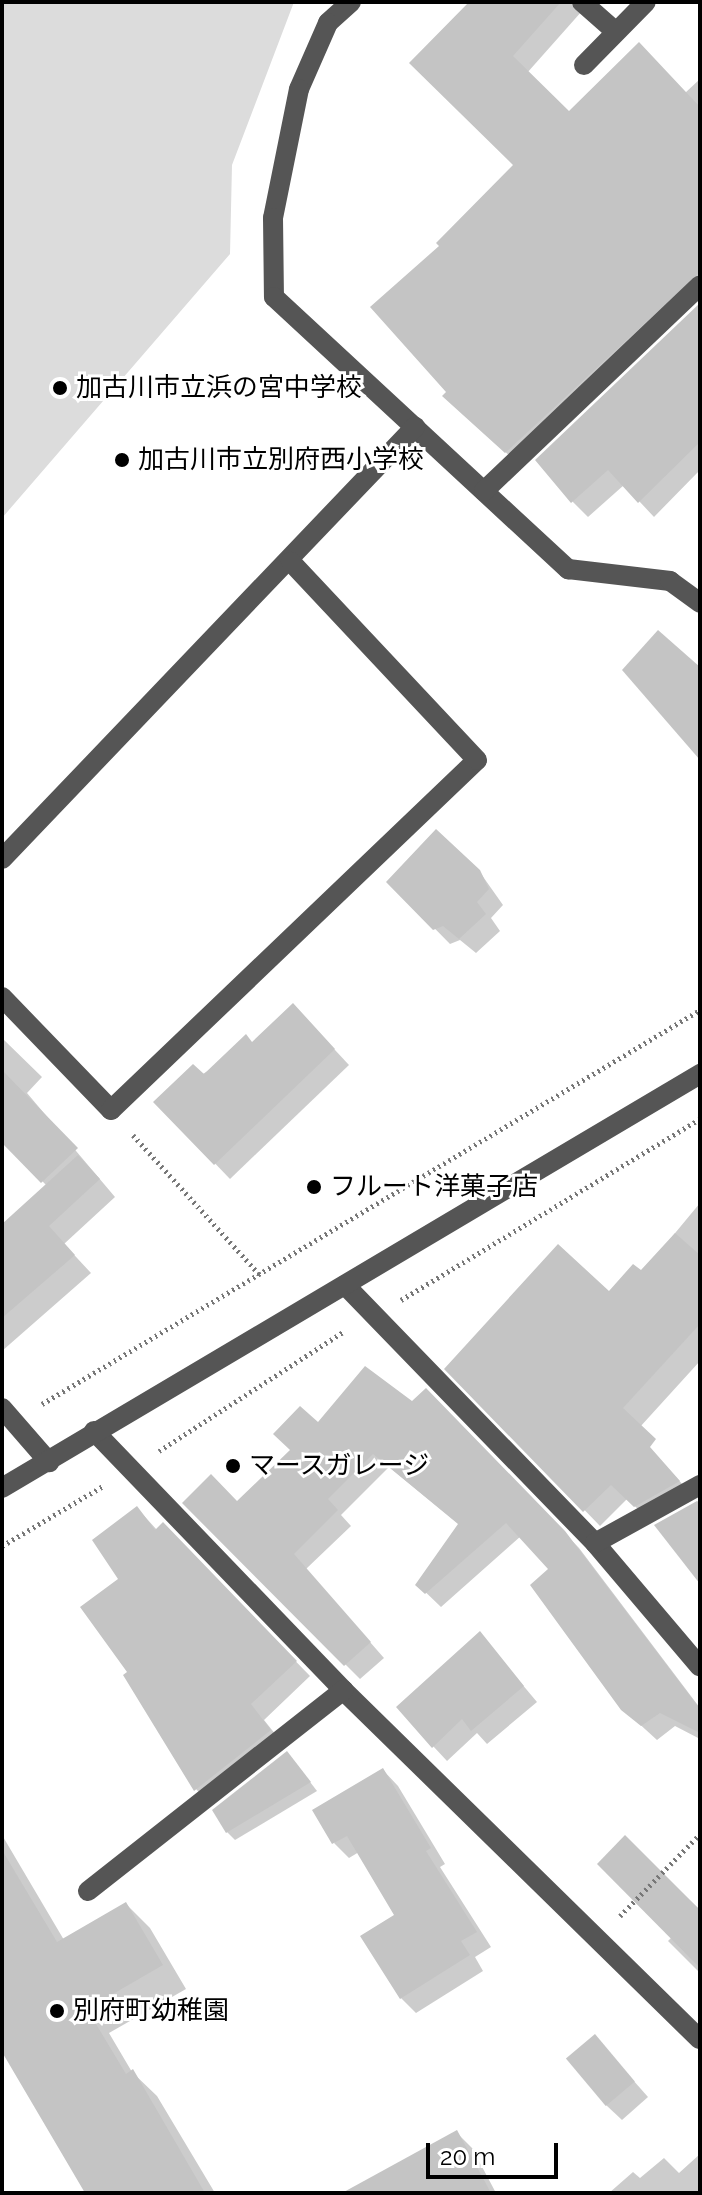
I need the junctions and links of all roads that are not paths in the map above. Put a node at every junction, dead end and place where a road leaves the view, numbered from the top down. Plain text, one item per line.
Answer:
1 (351, 2) edge
2 (582, 2) edge
3 (646, 2) edge
4 (616, 32) junction
5 (584, 65) dead end
6 (700, 285) edge
7 (415, 427) junction
8 (484, 491) junction
9 (291, 562) junction
10 (700, 603) edge
11 (2, 859) edge
12 (2, 997) edge
13 (700, 1074) edge
14 (345, 1285) junction
15 (8, 1414) edge
16 (94, 1431) junction
17 (49, 1462) junction
18 (700, 1485) edge
19 (2, 1488) edge
20 (595, 1543) junction
21 (700, 1667) edge
22 (343, 1690) junction
23 (88, 1891) dead end
24 (700, 2039) edge

1 - 7 street
2 - 4 street
3 - 4 street
4 - 5 street
6 - 8 street
7 - 8 street
7 - 9 street
8 - 10 street
9 - 11 street
9 - 12 street
13 - 14 street
14 - 16 street
14 - 20 street
15 - 17 street
16 - 17 street
16 - 22 street
17 - 19 street
18 - 20 street
20 - 21 street
22 - 23 street
22 - 24 street

